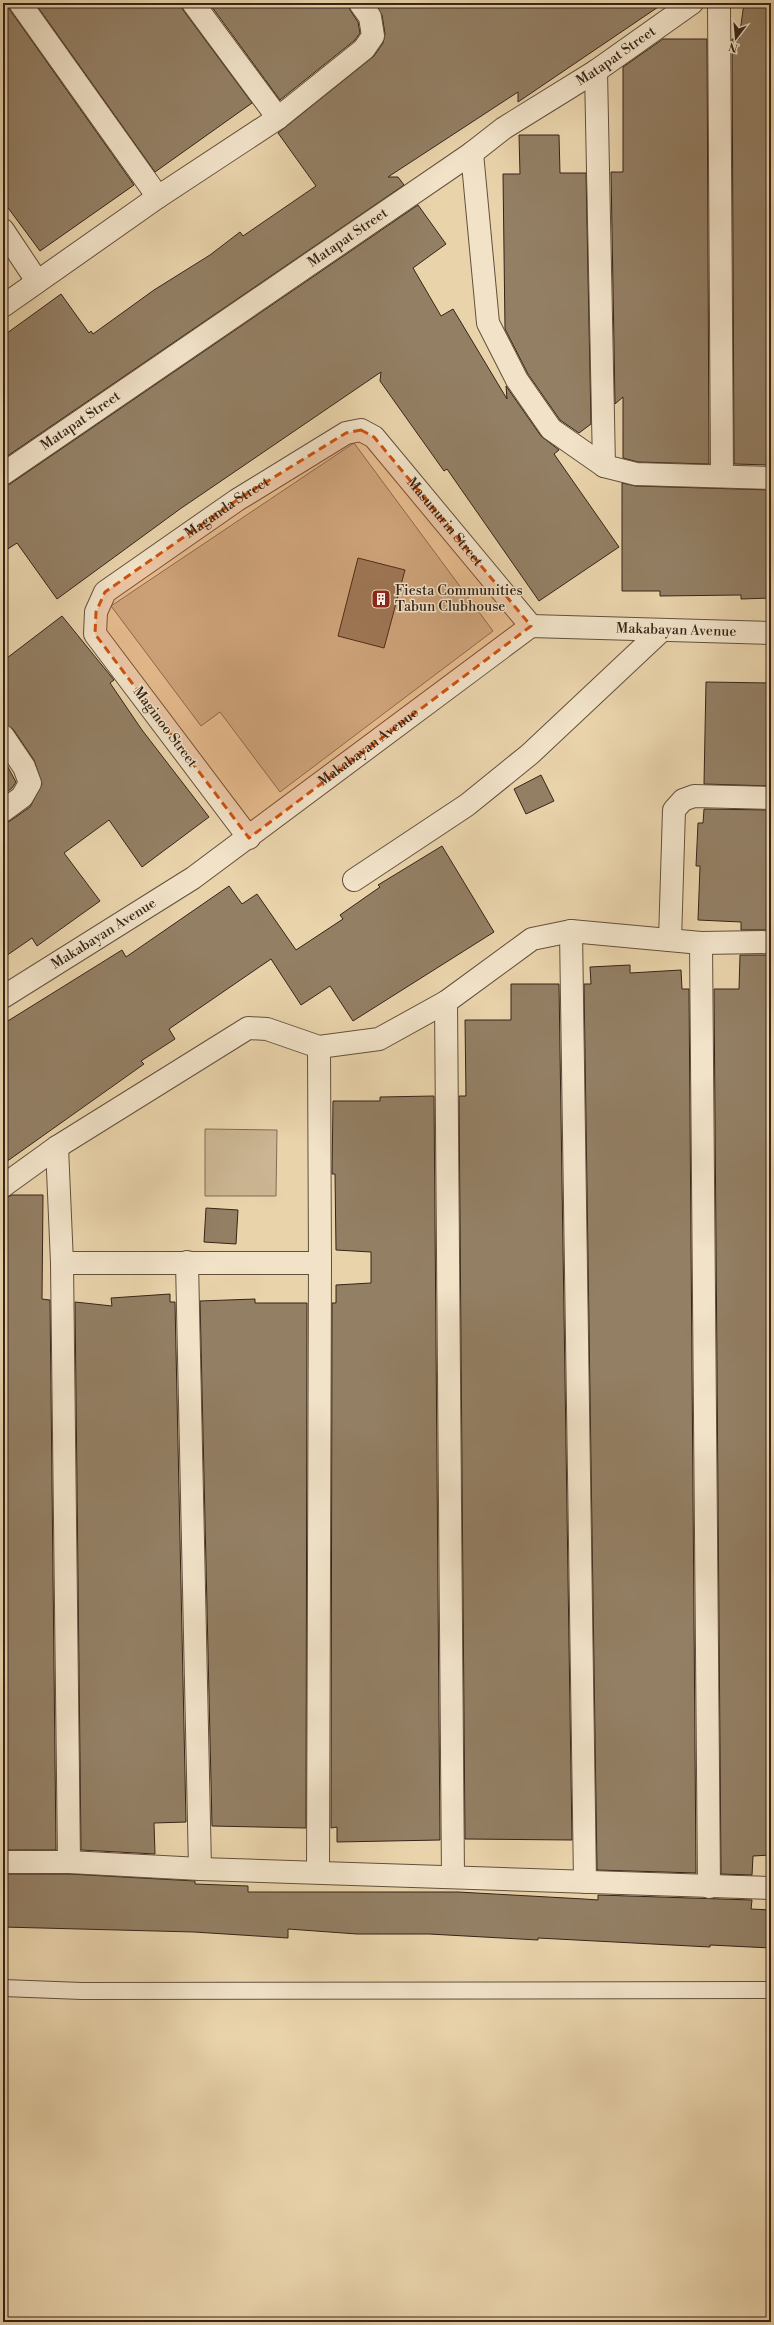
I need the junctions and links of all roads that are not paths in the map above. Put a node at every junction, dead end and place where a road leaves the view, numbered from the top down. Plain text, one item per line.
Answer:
1 (20, 3) edge
2 (194, 3) edge
3 (360, 3) edge
4 (692, 3) edge
5 (719, 3) edge
6 (596, 71) junction
7 (278, 118) junction
8 (472, 153) junction
9 (158, 197) junction
10 (3, 230) edge
11 (37, 281) junction
12 (3, 306) edge
13 (374, 437) joint
14 (604, 466) junction
15 (3, 474) edge
16 (722, 476) junction
17 (771, 478) edge
18 (96, 612) joint
19 (531, 626) junction
20 (662, 630) junction
21 (771, 633) edge
22 (3, 736) edge
23 (771, 798) edge
24 (3, 811) edge
25 (249, 838) junction
26 (354, 880) dead end
27 (572, 931) junction
28 (670, 940) junction
29 (771, 942) edge
30 (701, 943) junction
31 (5, 992) edge
32 (446, 1002) junction
33 (319, 1047) junction
34 (57, 1147) junction
35 (3, 1186) edge
36 (187, 1262) junction
37 (320, 1263) junction
38 (62, 1264) junction
39 (3, 1862) edge
40 (70, 1862) junction
41 (200, 1869) junction
42 (318, 1872) junction
43 (453, 1877) junction
44 (585, 1882) junction
45 (709, 1887) junction
46 (771, 1888) edge
47 (3, 1988) edge
48 (771, 1990) edge

1 - 9 street
2 - 7 street
3 - 7 street
4 - 6 street, Matapat Street
5 - 16 street
6 - 8 street, Matapat Street
6 - 14 street
7 - 9 street
8 - 14 street
8 - 15 street, Matapat Street
9 - 11 street
10 - 11 street
11 - 12 street
13 - 18 street, Maganda Street
13 - 19 street, Masunurin Street
14 - 16 street
16 - 17 street
18 - 25 street, Maginoo Street
19 - 20 street, Makabayan Avenue
19 - 25 street, Makabayan Avenue
20 - 21 street, Makabayan Avenue
20 - 26 street
22 - 24 street
23 - 28 street
25 - 31 street, Makabayan Avenue
27 - 28 street
27 - 32 street
27 - 44 street
28 - 30 street
29 - 30 street
30 - 45 street
32 - 33 street
32 - 43 street
33 - 34 street
33 - 37 street
34 - 35 street
34 - 38 street
36 - 37 street
36 - 38 street
36 - 41 street
37 - 42 street
38 - 40 street
39 - 40 street
40 - 41 street
41 - 42 street
42 - 43 street
43 - 44 street
44 - 45 street
45 - 46 street
47 - 48 lane

